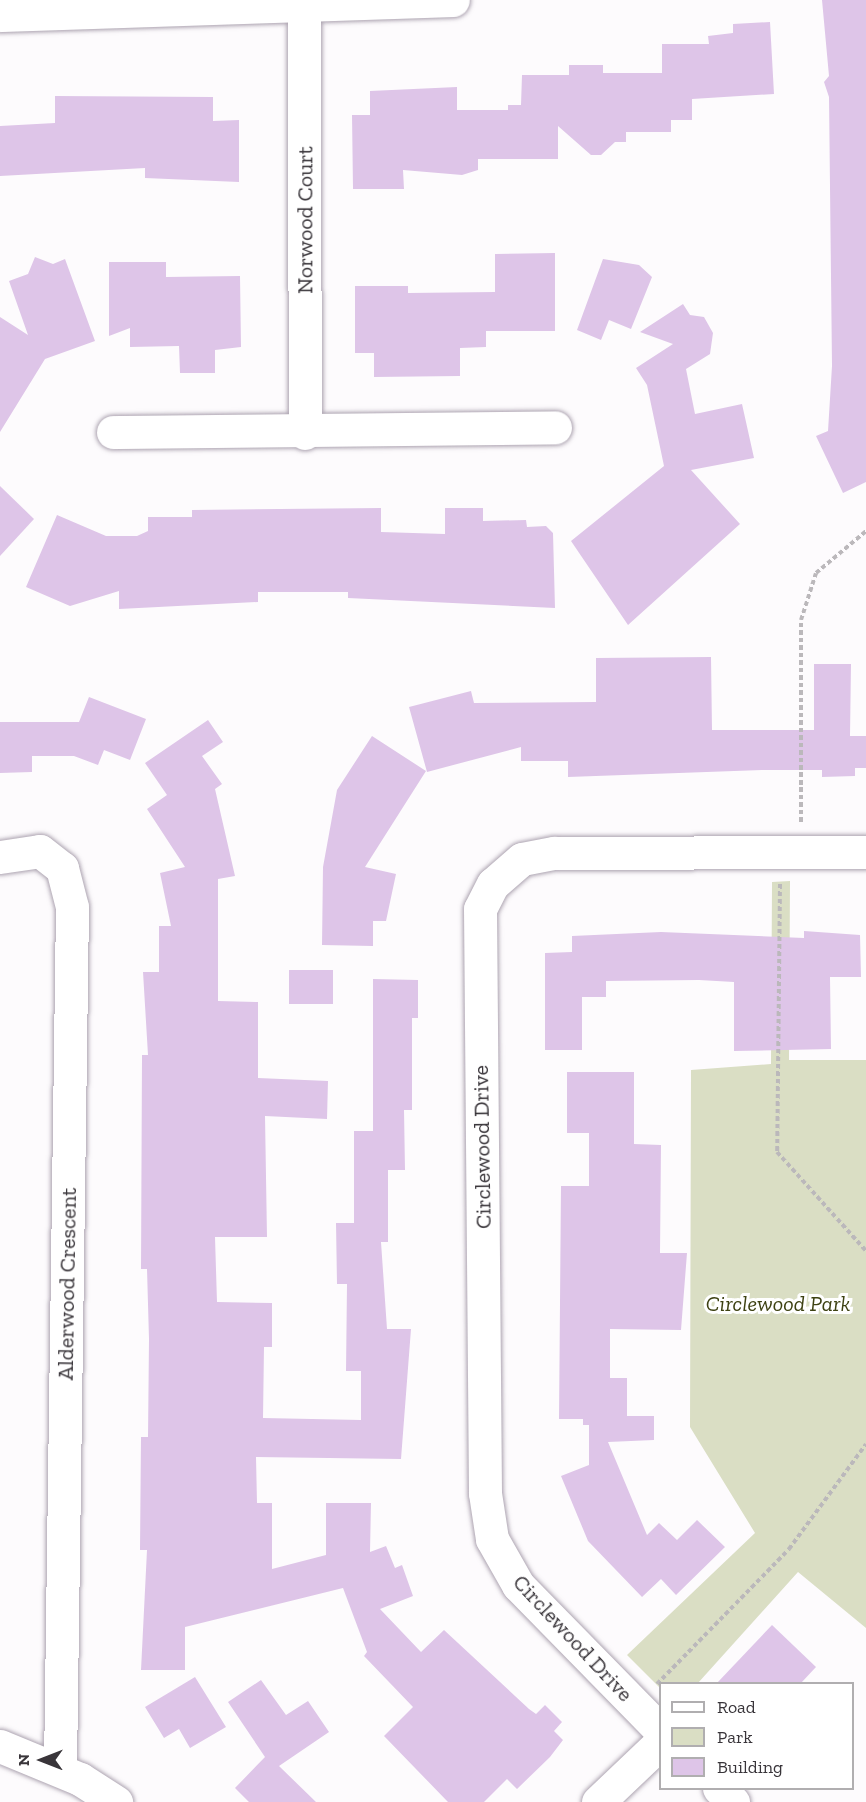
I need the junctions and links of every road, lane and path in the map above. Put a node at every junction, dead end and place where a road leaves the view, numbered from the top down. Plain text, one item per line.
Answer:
1 (453, 0) edge
2 (304, 4) edge
3 (0, 15) edge
4 (555, 428) dead end
5 (113, 432) dead end
6 (305, 433) junction
7 (866, 531) edge
8 (801, 831) dead end
9 (866, 852) edge
10 (0, 857) edge
11 (780, 876) dead end
12 (866, 1251) edge
13 (866, 1444) edge
14 (660, 1682) edge
15 (659, 1683) edge
16 (655, 1687) dead end
17 (659, 1729) edge
18 (659, 1744) edge
19 (0, 1746) edge
20 (60, 1769) junction
21 (721, 1790) edge
22 (116, 1802) edge
23 (598, 1802) edge
24 (733, 1802) edge

1 - 2 street
2 - 3 street
2 - 6 street, Norwood Court
4 - 6 street
5 - 6 street
7 - 8 path
9 - 17 street, Circlewood Drive
10 - 20 street, Alderwood Crescent
11 - 12 path
13 - 14 path
15 - 16 path
18 - 23 street
19 - 20 street
20 - 22 street
21 - 24 street

